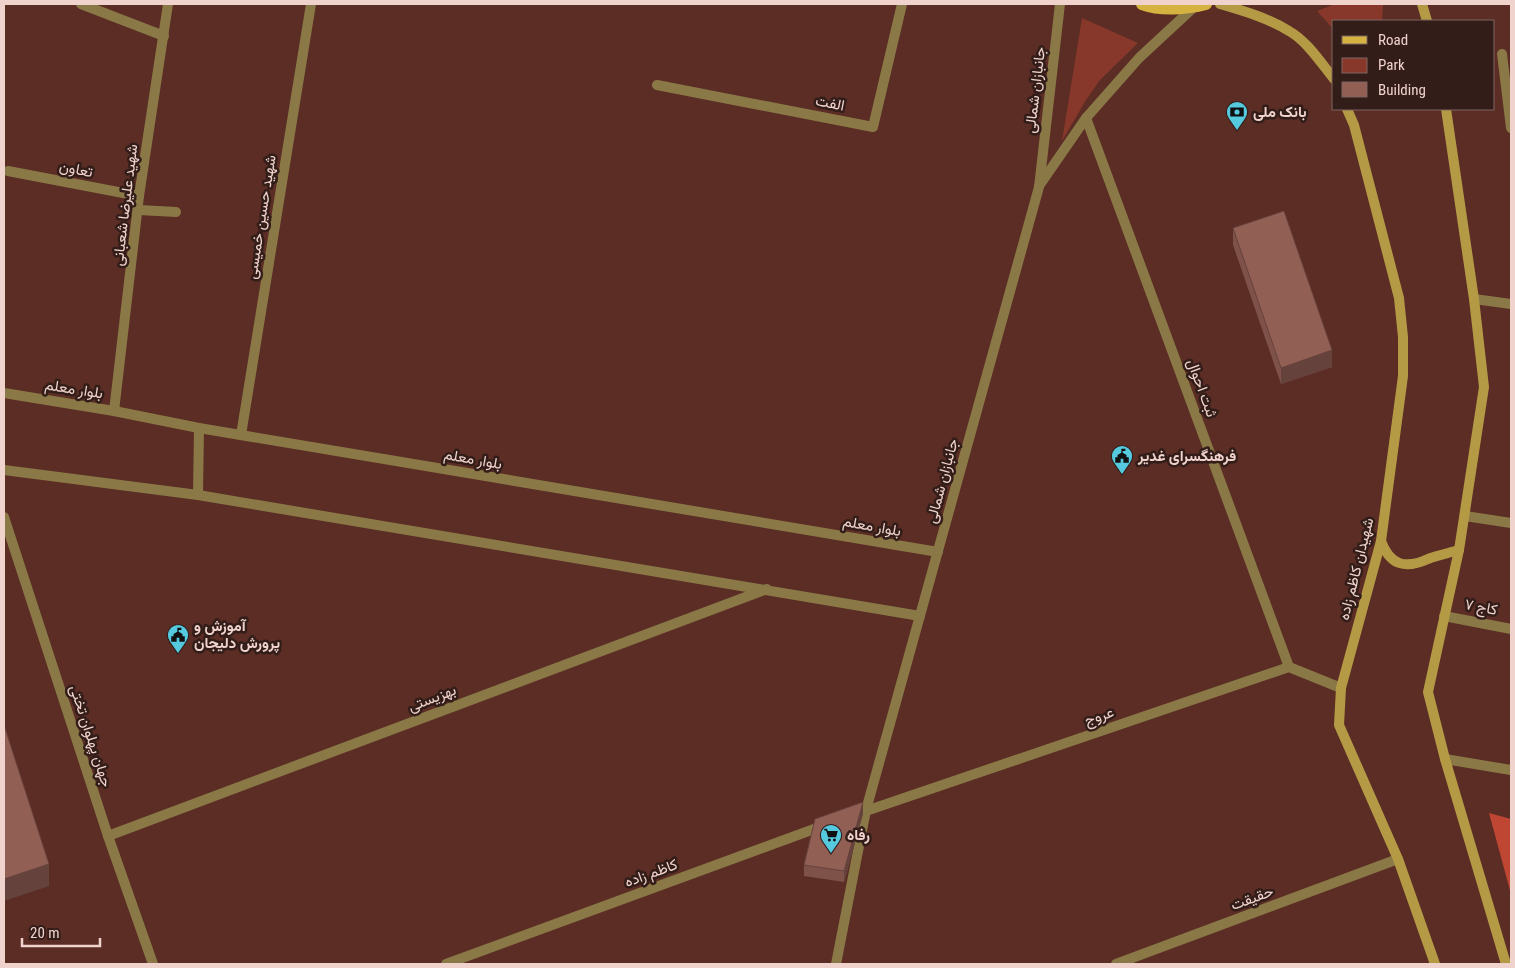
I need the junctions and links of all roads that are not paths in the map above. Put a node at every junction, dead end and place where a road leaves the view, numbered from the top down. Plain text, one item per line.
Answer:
1 (81, 4) edge
2 (168, 4) edge
3 (310, 4) edge
4 (902, 4) edge
5 (1060, 4) edge
6 (1142, 4) edge
7 (1220, 4) edge
8 (1422, 4) edge
9 (1200, 5) edge
10 (1427, 20) edge
11 (164, 36) junction
12 (1502, 54) dead end
13 (1332, 77) edge
14 (658, 85) dead end
15 (1347, 110) edge
16 (1446, 110) edge
17 (1086, 118) junction
18 (1511, 123) edge
19 (1511, 128) edge
20 (8, 171) dead end
21 (1039, 187) junction
22 (139, 196) junction
23 (138, 210) junction
24 (176, 212) dead end
25 (1474, 299) junction
26 (1511, 304) edge
27 (4, 394) edge
28 (114, 410) junction
29 (199, 428) junction
30 (242, 435) junction
31 (4, 470) edge
32 (198, 495) junction
33 (1465, 516) junction
34 (4, 517) edge
35 (1511, 524) edge
36 (1381, 541) junction
37 (1459, 550) junction
38 (938, 552) junction
39 (767, 589) junction
40 (920, 616) junction
41 (1444, 616) junction
42 (1511, 629) edge
43 (1289, 667) junction
44 (1341, 688) junction
45 (1445, 759) junction
46 (1511, 770) edge
47 (866, 810) junction
48 (108, 836) junction
49 (1398, 859) junction
50 (153, 964) edge
51 (446, 964) edge
52 (836, 964) edge
53 (1116, 964) edge
54 (1435, 964) edge
55 (1506, 964) edge

1 - 11 street
2 - 11 street, شهید علیرضا شعبانی
3 - 30 street, شهید حسین خمیسی
4 - 14 street, الفت
5 - 21 street, جانبازان شمالی
6 - 9 main road
7 - 13 main road
8 - 10 main road
9 - 17 street
11 - 22 street, شهید علیرضا شعبانی
12 - 18 street
15 - 36 main road, شهیدان کاظم زاده
16 - 25 main road
17 - 21 street
17 - 43 street, ثبت احوال
18 - 19 street
20 - 22 street, تعاون
21 - 38 street, جانبازان شمالی
22 - 23 street, شهید علیرضا شعبانی
23 - 24 street
23 - 28 street, شهید علیرضا شعبانی
25 - 26 street
25 - 33 main road
27 - 28 street, بلوار معلم
28 - 29 street, بلوار معلم
29 - 30 street, بلوار معلم
29 - 32 street
30 - 38 street, بلوار معلم
31 - 32 street
32 - 39 street
33 - 35 street
33 - 37 main road
34 - 48 street, جهان پهلوان تختی
36 - 37 main road
36 - 44 main road, شهیدان کاظم زاده
37 - 41 main road
38 - 40 street, جانبازان شمالی
39 - 40 street
39 - 48 street, بهزیستی
40 - 47 street, جانبازان شمالی
41 - 42 street, کاج ۷
41 - 45 main road
43 - 44 street
43 - 47 street, عروج
44 - 49 main road, شهیدان کاظم زاده
45 - 46 street
45 - 55 main road
47 - 51 street, کاظم زاده
47 - 52 street, جانبازان شمالی
48 - 50 street, جهان پهلوان تختی
49 - 53 street, حقیقت
49 - 54 main road, شهیدان کاظم زاده

